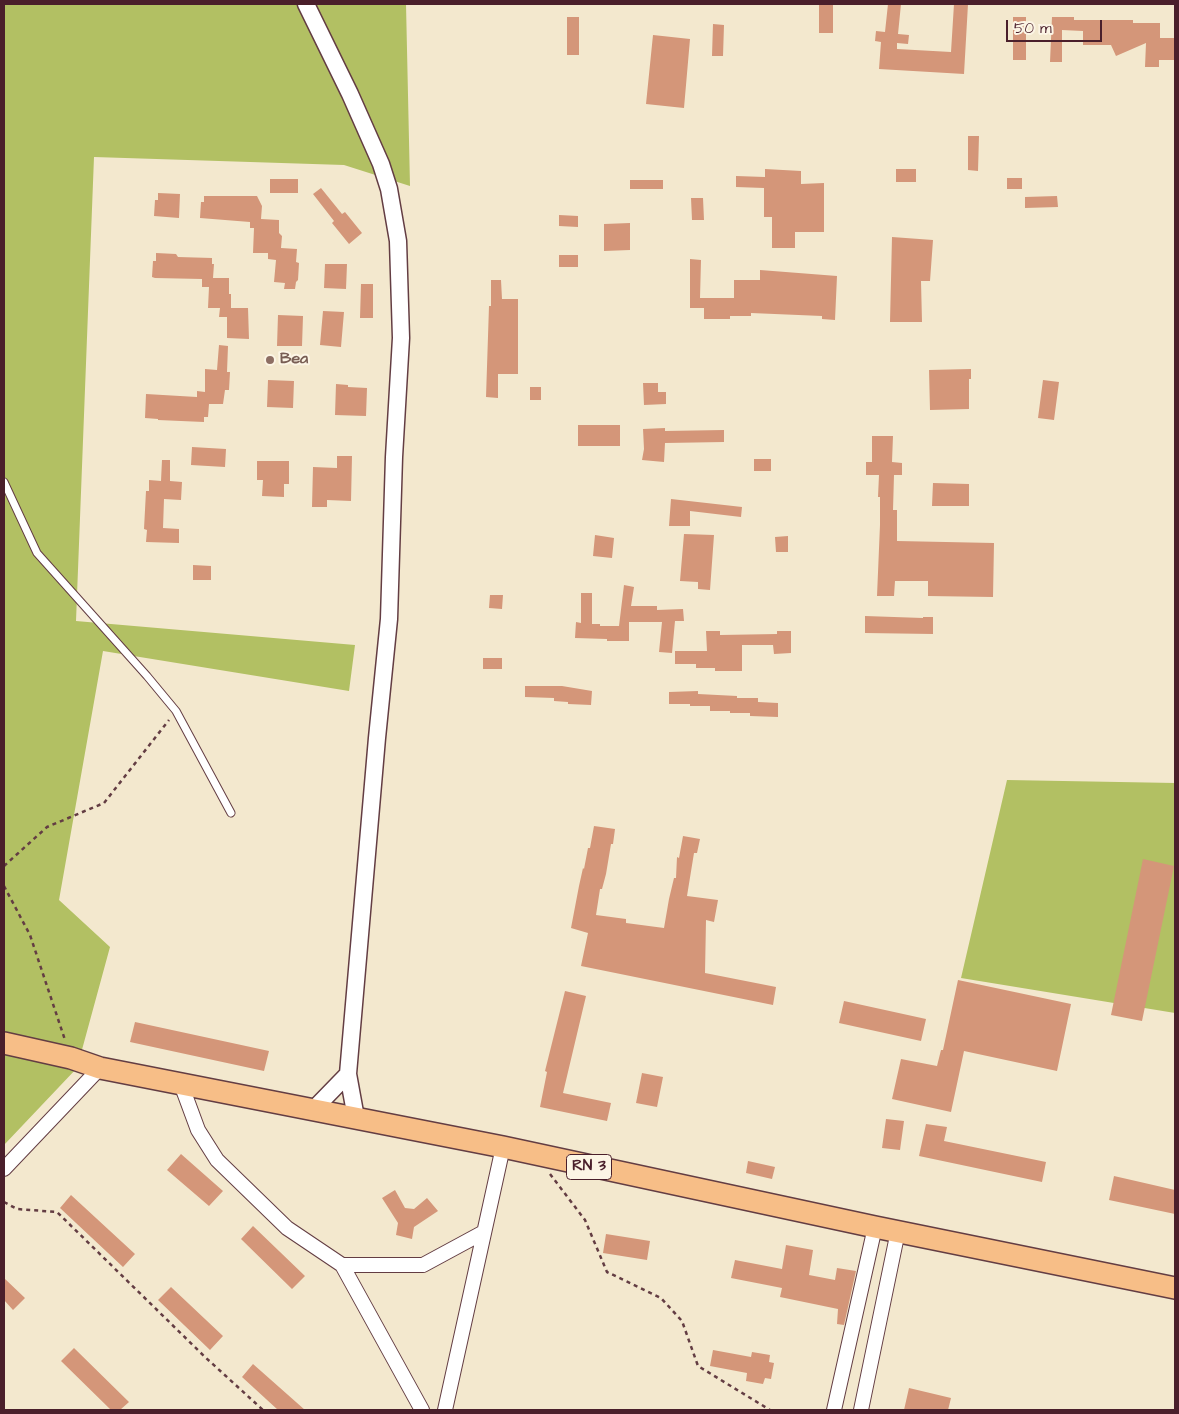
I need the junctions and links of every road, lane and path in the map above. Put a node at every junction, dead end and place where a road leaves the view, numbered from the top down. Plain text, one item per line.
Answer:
1 (306, 4) edge
2 (4, 482) edge
3 (176, 711) junction
4 (231, 814) dead end
5 (4, 866) edge
6 (4, 886) edge
7 (4, 1043) edge
8 (71, 1058) junction
9 (100, 1068) junction
10 (348, 1074) junction
11 (181, 1084) junction
12 (313, 1110) junction
13 (356, 1118) junction
14 (503, 1147) junction
15 (535, 1155) junction
16 (4, 1169) edge
17 (4, 1202) edge
18 (874, 1227) junction
19 (484, 1232) junction
20 (898, 1232) junction
21 (342, 1265) junction
22 (1175, 1288) edge
23 (856, 1310) junction
24 (880, 1315) junction
25 (263, 1410) edge
26 (422, 1410) edge
27 (445, 1410) edge
28 (770, 1410) edge
29 (834, 1410) edge
30 (862, 1410) edge

1 - 10 street
2 - 3 lane
3 - 4 lane
3 - 5 path
6 - 8 path
7 - 8 main road, RN 3
8 - 9 main road, RN 3
9 - 11 main road, RN 3
9 - 16 street
10 - 12 street
10 - 13 street
11 - 12 main road, RN 3
11 - 21 street
12 - 13 main road, RN 3
13 - 14 main road, RN 3
14 - 15 main road, RN 3
14 - 19 street
15 - 18 main road, RN 3
15 - 28 path
17 - 25 path
18 - 20 main road, RN 3
18 - 23 street
19 - 21 street
19 - 27 street
20 - 22 main road, RN 3
20 - 24 street
21 - 26 street
23 - 24 street
23 - 29 street
24 - 30 street

